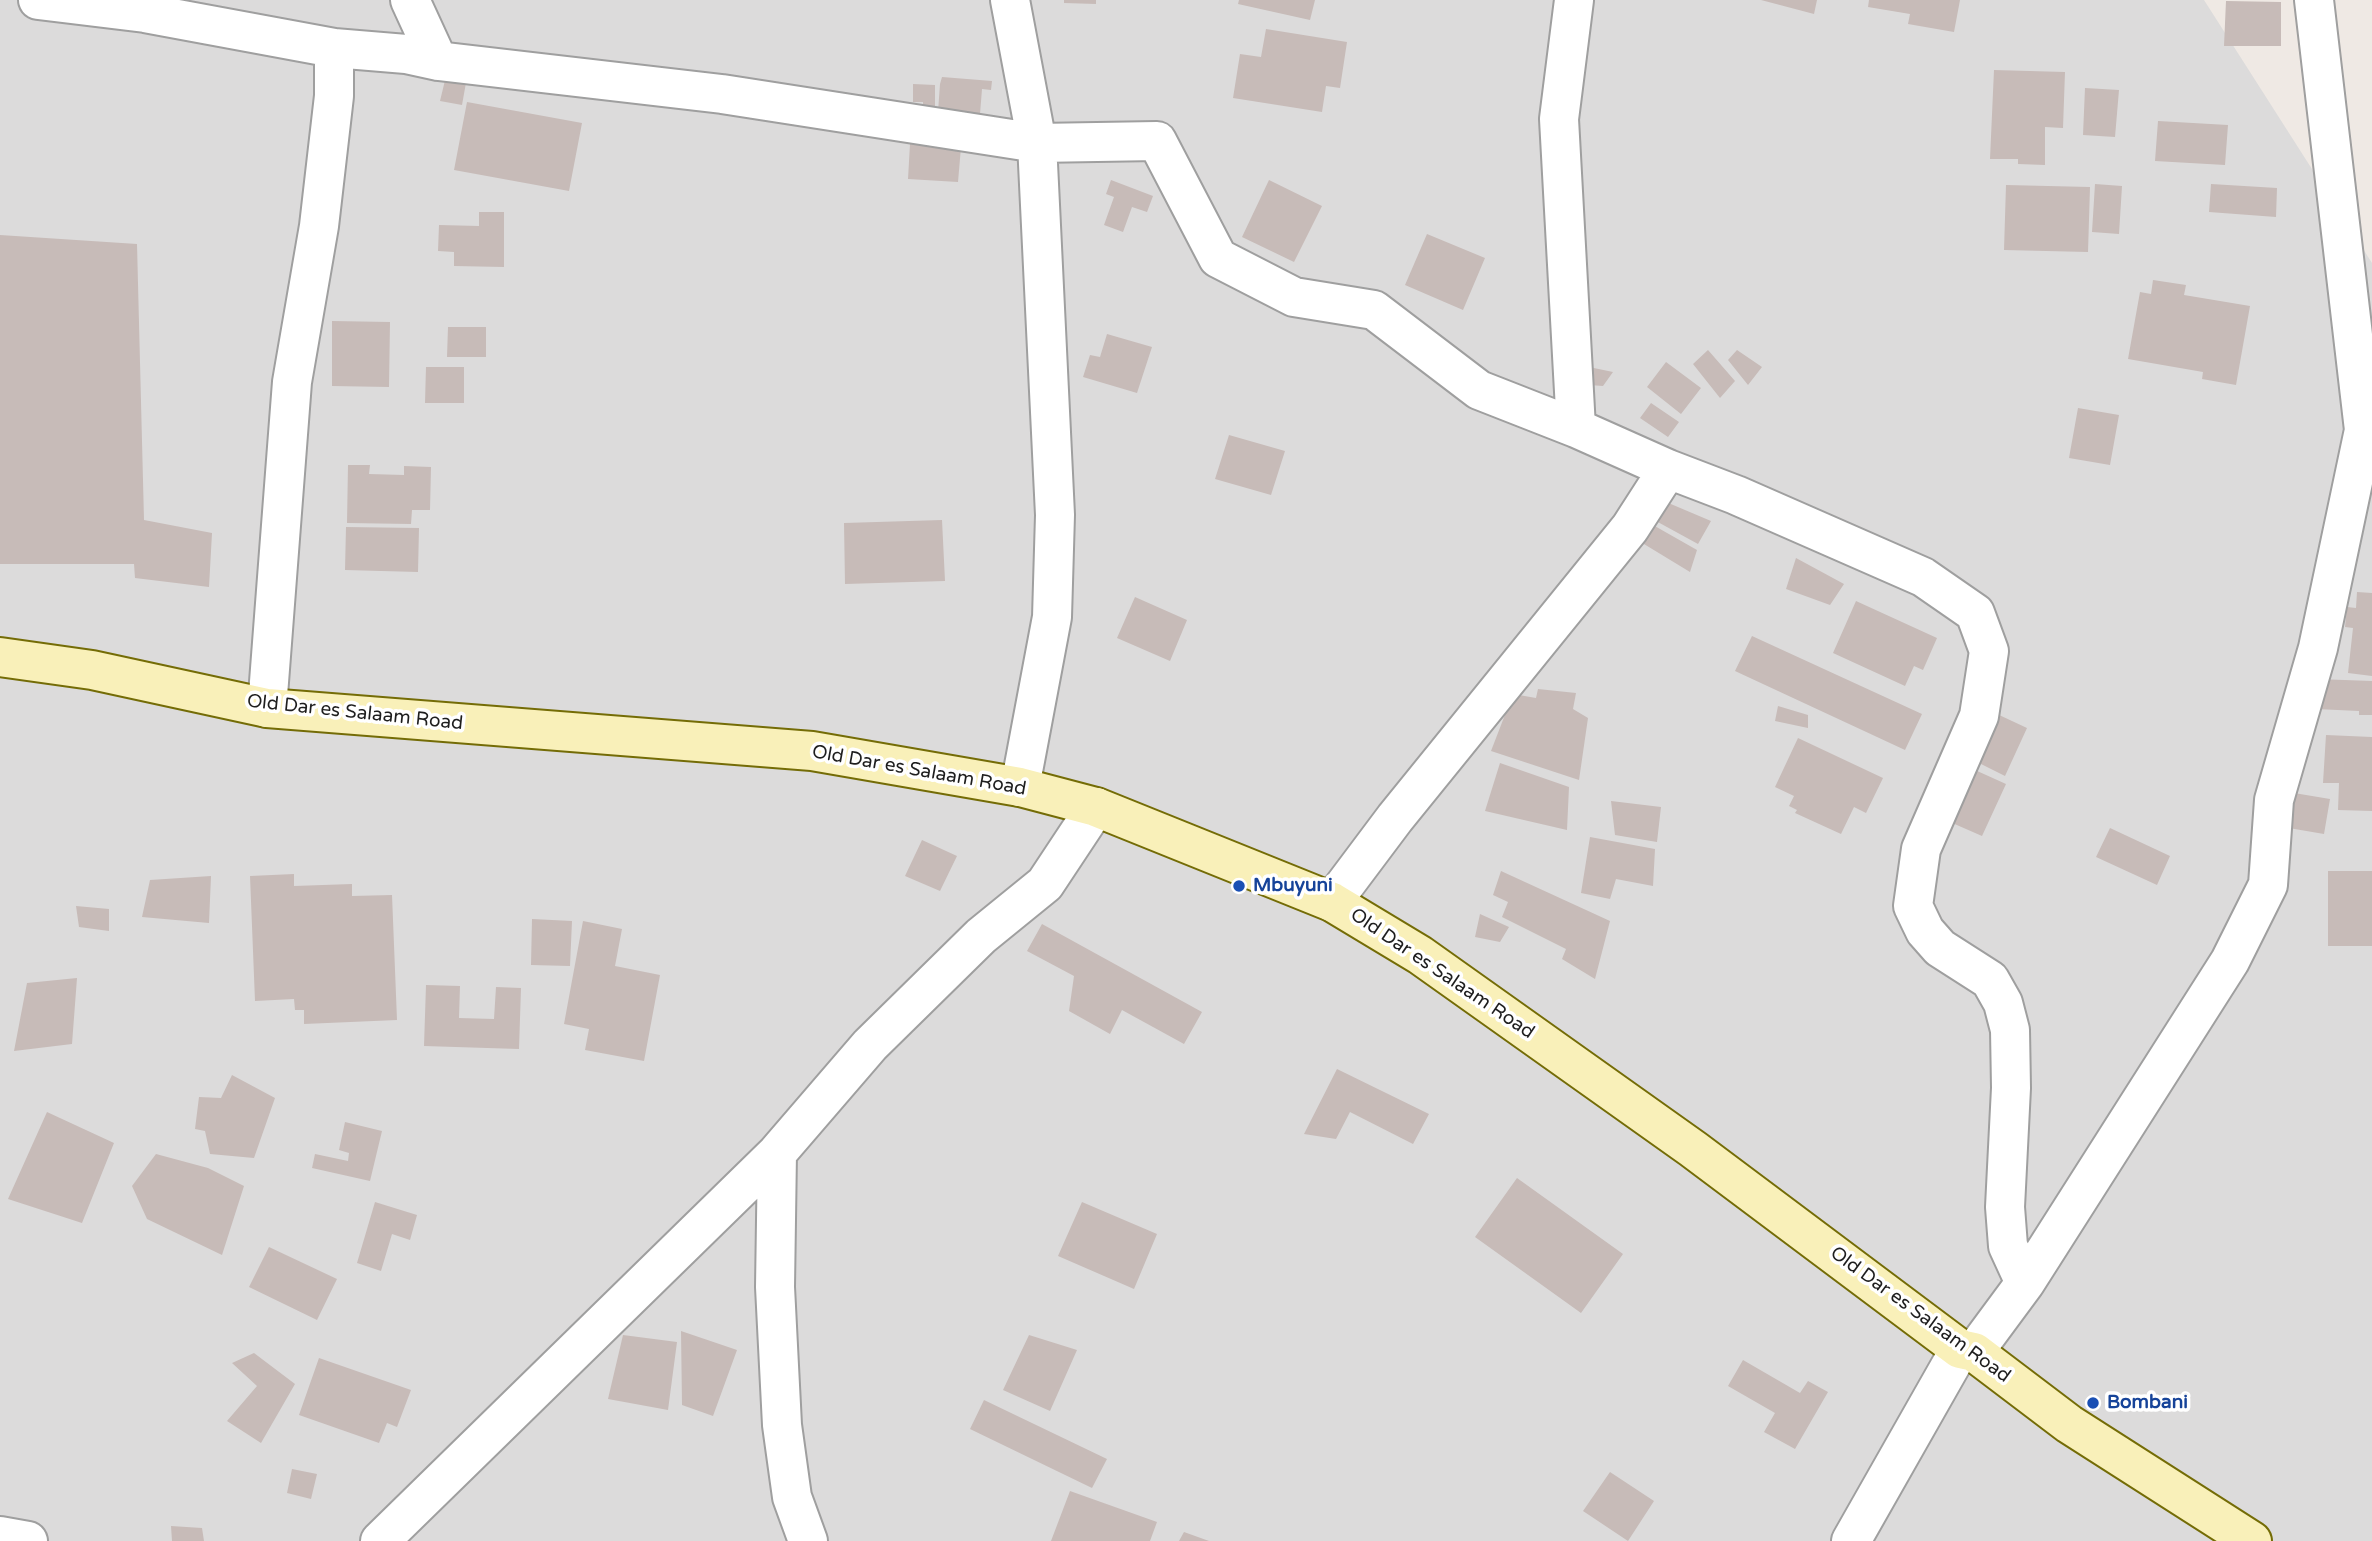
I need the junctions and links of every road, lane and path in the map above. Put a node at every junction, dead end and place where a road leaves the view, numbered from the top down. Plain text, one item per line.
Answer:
1 (38, 0) edge
2 (410, 0) edge
3 (1010, 0) edge
4 (1574, 0) edge
5 (2314, 0) edge
6 (334, 48) junction
7 (438, 61) junction
8 (1037, 143) junction
9 (1576, 428) junction
10 (1668, 469) junction
11 (0, 657) edge
12 (267, 708) junction
13 (1020, 787) junction
14 (1096, 807) junction
15 (1332, 902) junction
16 (777, 1153) junction
17 (2025, 1283) junction
18 (1967, 1351) junction
19 (0, 1536) edge
20 (28, 1541) edge
21 (380, 1541) edge
22 (808, 1541) edge
23 (1851, 1541) edge
24 (2252, 1541) edge

1 - 6 street
2 - 7 street
3 - 8 street
4 - 9 street
5 - 17 street
6 - 7 street
6 - 12 street
7 - 8 street
8 - 9 street
8 - 13 street
9 - 10 street
10 - 15 street
10 - 17 street
11 - 12 street, Old Dar es Salaam Road
12 - 13 street, Old Dar es Salaam Road
13 - 14 street, Old Dar es Salaam Road
14 - 15 street, Old Dar es Salaam Road
14 - 16 street
15 - 18 street, Old Dar es Salaam Road
16 - 21 street
16 - 22 street
17 - 18 street
18 - 23 street
18 - 24 street, Old Dar es Salaam Road
19 - 20 street

